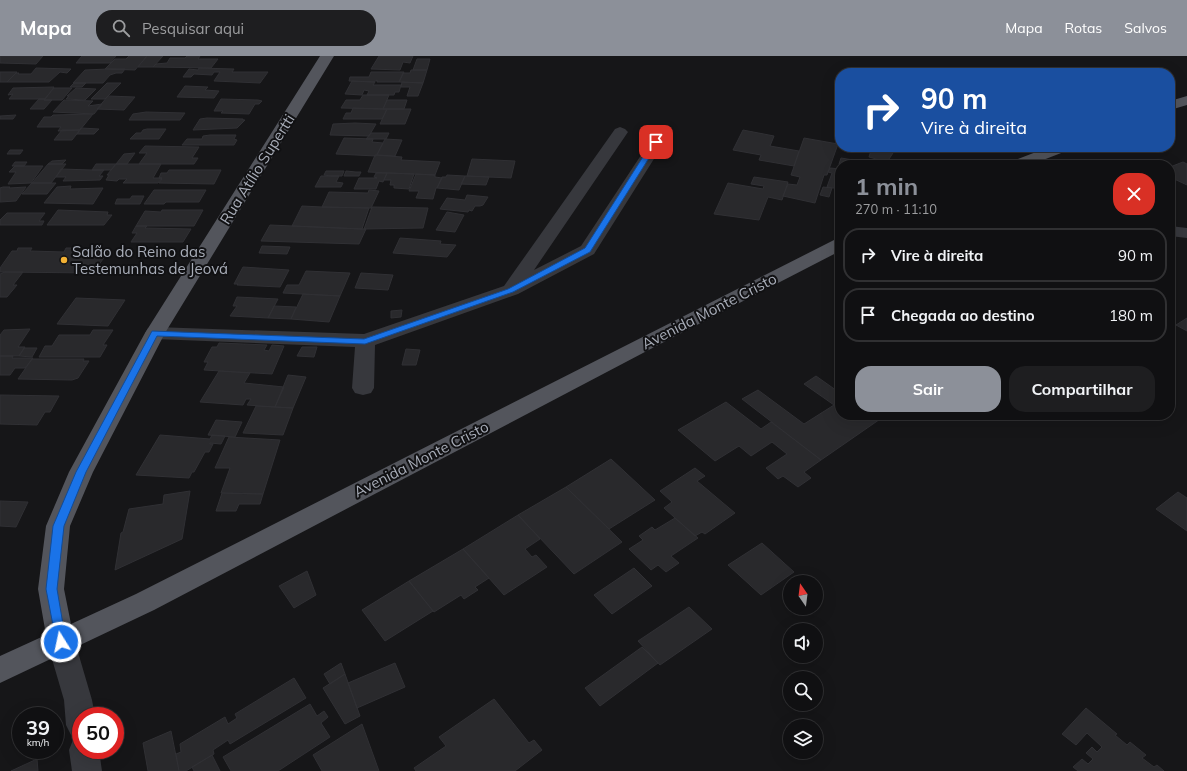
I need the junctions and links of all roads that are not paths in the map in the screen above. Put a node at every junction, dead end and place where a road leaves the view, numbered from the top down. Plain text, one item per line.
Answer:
1 (327, 56) edge
2 (1187, 100) edge
3 (1175, 104) edge
4 (620, 132) dead end
5 (656, 142) dead end
6 (1050, 152) edge
7 (1029, 160) edge
8 (1175, 232) edge
9 (1187, 233) edge
10 (835, 247) edge
11 (511, 290) junction
12 (155, 333) junction
13 (365, 341) junction
14 (363, 388) dead end
15 (61, 642) junction
16 (0, 670) edge
17 (79, 707) edge
18 (85, 759) edge
19 (87, 771) edge

1 - 12 main road, Rua Atílio Supertti
2 - 3 main road
4 - 11 street
5 - 11 street
6 - 7 main road
8 - 9 street
10 - 15 main road, Avenida Monte Cristo
11 - 13 street
12 - 13 street
12 - 15 main road, Rua Atílio Supertti
13 - 14 street
15 - 16 main road, Avenida Monte Cristo
15 - 17 street, Rua Atílio Supertti
18 - 19 street

